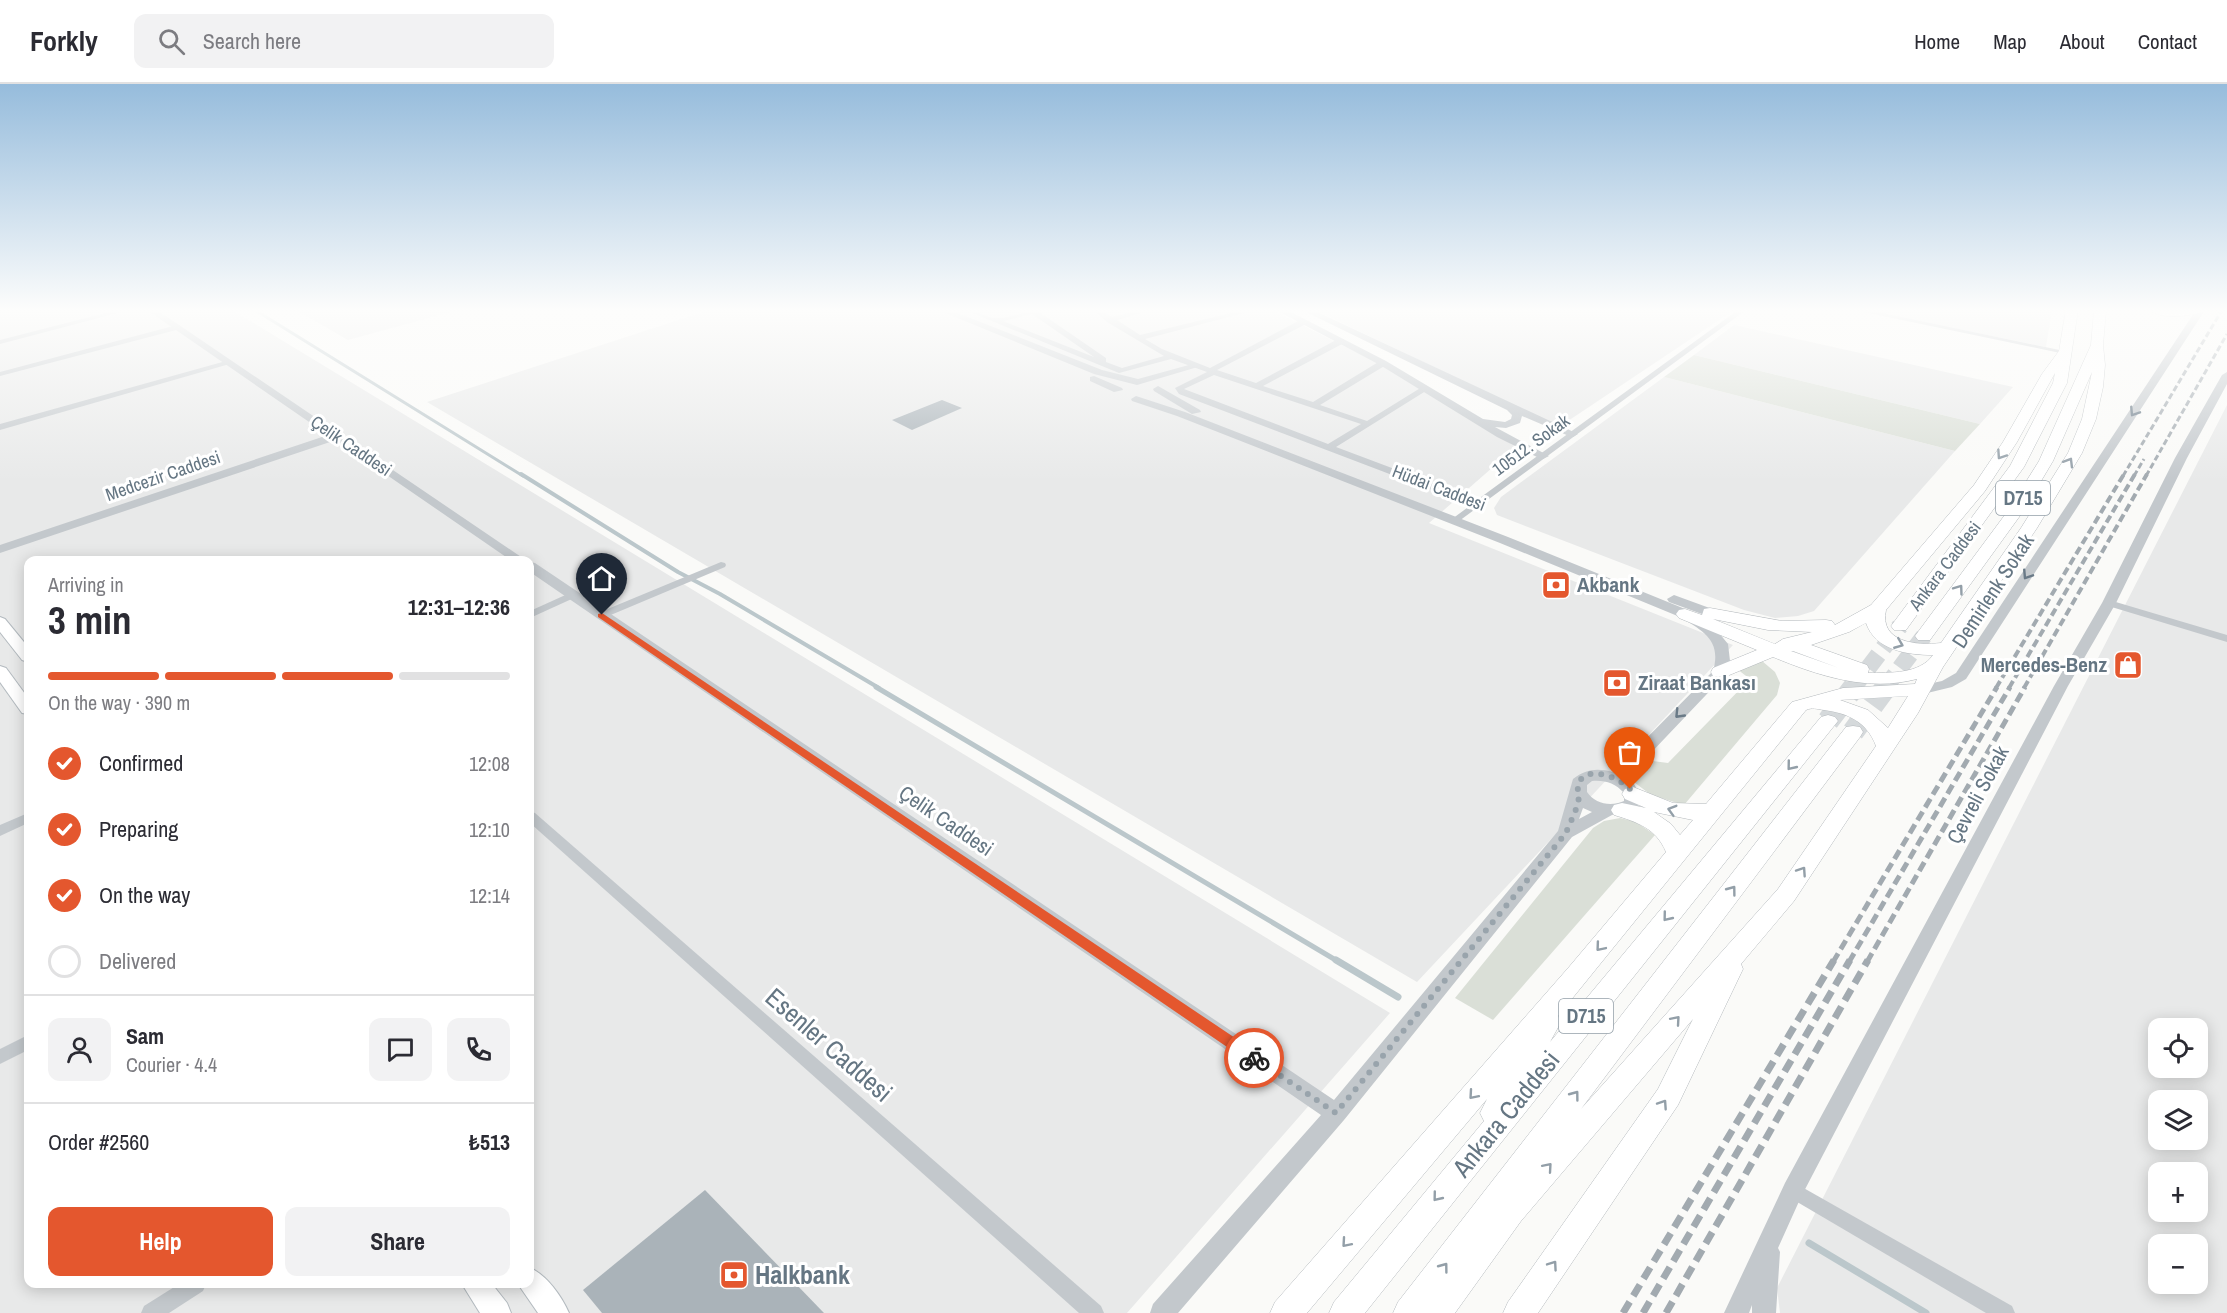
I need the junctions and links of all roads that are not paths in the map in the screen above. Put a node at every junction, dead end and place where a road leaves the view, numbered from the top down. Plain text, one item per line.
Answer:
1 (25, 367) edge
2 (213, 367) edge
3 (236, 367) edge
4 (1070, 367) edge
5 (1086, 367) edge
6 (1112, 367) edge
7 (1134, 367) edge
8 (1191, 367) edge
9 (1194, 367) edge
10 (1200, 367) edge
11 (1219, 367) edge
12 (1292, 367) edge
13 (1376, 367) edge
14 (1390, 367) edge
15 (1426, 367) edge
16 (1664, 367) edge
17 (2053, 367) edge
18 (2063, 367) edge
19 (2087, 367) edge
20 (2099, 367) edge
21 (2163, 367) edge
22 (1116, 369) joint
23 (1212, 371) junction
24 (0, 374) edge
25 (2227, 375) edge
26 (1138, 382) junction
27 (1258, 386) junction
28 (1158, 389) junction
29 (1425, 389) junction
30 (1119, 390) junction
31 (1136, 399) junction
32 (1314, 405) junction
33 (1511, 408) junction
34 (1473, 418) junction
35 (1369, 424) junction
36 (0, 427) edge
37 (1573, 434) junction
38 (338, 436) junction
39 (1328, 448) junction
40 (1543, 456) junction
41 (1478, 504) junction
42 (1458, 518) junction
43 (0, 549) edge
44 (514, 556) edge
45 (721, 566) dead end
46 (534, 569) edge
47 (1894, 589) junction
48 (572, 596) junction
49 (2109, 603) junction
50 (1877, 609) junction
51 (534, 613) edge
52 (1710, 613) junction
53 (1685, 614) junction
54 (602, 615) junction
55 (0, 622) edge
56 (1900, 626) tunnel mouth
57 (1924, 636) tunnel mouth
58 (2227, 639) edge
59 (1793, 645) junction
60 (1947, 648) junction
61 (1775, 651) junction
62 (24, 652) edge
63 (1933, 668) junction
64 (0, 671) edge
65 (1720, 672) junction
66 (1900, 687) junction
67 (24, 704) edge
68 (1794, 712) junction
69 (1828, 721) tunnel mouth
70 (1852, 732) tunnel mouth
71 (1886, 746) junction
72 (1616, 779) junction
73 (1579, 793) junction
74 (1621, 804) junction
75 (1715, 810) junction
76 (24, 820) edge
77 (534, 820) edge
78 (0, 831) edge
79 (1566, 833) junction
80 (1678, 853) junction
81 (1744, 943) junction
82 (1578, 974) junction
83 (24, 1044) edge
84 (0, 1057) edge
85 (1336, 1113) junction
86 (1457, 1173) junction
87 (1793, 1190) junction
88 (1770, 1237) junction
89 (534, 1286) edge
90 (190, 1288) edge
91 (479, 1288) edge
92 (151, 1313) edge
93 (498, 1313) edge
94 (555, 1313) edge
95 (1094, 1313) edge
96 (1162, 1313) edge
97 (1286, 1313) edge
98 (1345, 1313) edge
99 (1409, 1313) edge
100 (1436, 1313) edge
101 (1519, 1313) edge
102 (1736, 1313) edge
103 (1764, 1313) edge
104 (2005, 1313) edge

1 - 24 street
2 - 36 street
3 - 38 street, Çelik Caddesi
4 - 30 street
5 - 26 street
6 - 22 street
7 - 22 street
8 - 26 street
9 - 28 street
10 - 23 street
11 - 23 street
12 - 27 street
13 - 32 street
14 - 29 street
15 - 33 street
16 - 37 street, 10512. Sokak
17 -> 47 highway
18 - 56 highway, Ankara Caddesi / D715
57 -> 19 highway, Ankara Caddesi / D715
60 -> 20 highway
21 -> 66 street, Demirlenk Sokak
23 - 27 street
23 - 39 street
25 - 49 street, Çevreli Sokak
26 - 28 street, Hüdai Caddesi
26 - 30 street
27 - 32 street
28 - 31 street
28 - 42 street, Hüdai Caddesi
29 - 34 street
29 - 35 street
30 - 31 street, Hüdai Caddesi
31 - 42 street, Hüdai Caddesi
32 - 35 street
33 - 34 street
33 - 37 street
34 - 40 street
35 - 39 street
37 - 40 street, 10512. Sokak
38 - 43 street, Medcezir Caddesi
38 - 44 street, Çelik Caddesi
39 - 41 street
40 - 41 street, 10512. Sokak
41 - 42 street, 10512. Sokak
42 - 52 street, Hüdai Caddesi
42 - 53 street, Hüdai Caddesi
45 - 54 street
46 - 48 street, Çelik Caddesi
47 - 50 highway
47 - 52 highway
48 - 51 street
48 - 54 street, Çelik Caddesi
49 - 58 street
49 - 87 street, Çevreli Sokak
50 - 59 highway
50 -> 60 highway
52 - 59 highway
53 - 61 highway
53 - 65 street, Hüdai Caddesi
54 - 85 street, Çelik Caddesi
55 - 62 main road
59 - 61 highway
59 - 66 highway
60 - 63 highway
61 - 65 highway
61 - 66 highway
63 - 66 highway
63 - 66 highway
64 - 67 main road
65 -> 72 street
66 - 68 highway
66 - 71 highway
68 - 71 highway
68 - 75 highway
69 -> 86 highway, Ankara Caddesi / D715
99 -> 70 highway, Ankara Caddesi / D715
81 -> 71 highway
72 - 73 street
72 - 74 street
73 - 74 street
73 - 79 street
75 -> 74 highway
74 - 79 street
74 - 80 highway
75 - 80 highway
76 - 78 street
77 - 95 street, Esenler Caddesi
79 - 85 street
80 -> 82 highway
100 -> 81 highway
101 -> 81 highway
82 - 86 highway
82 -> 97 highway
83 - 84 street
85 - 96 street
86 -> 98 highway, Ankara Caddesi / D715
87 - 88 street, Çevreli Sokak
87 - 104 street
88 - 102 street, Çevreli Sokak
88 - 103 street
89 - 94 main road
90 - 92 street
91 - 93 main road

